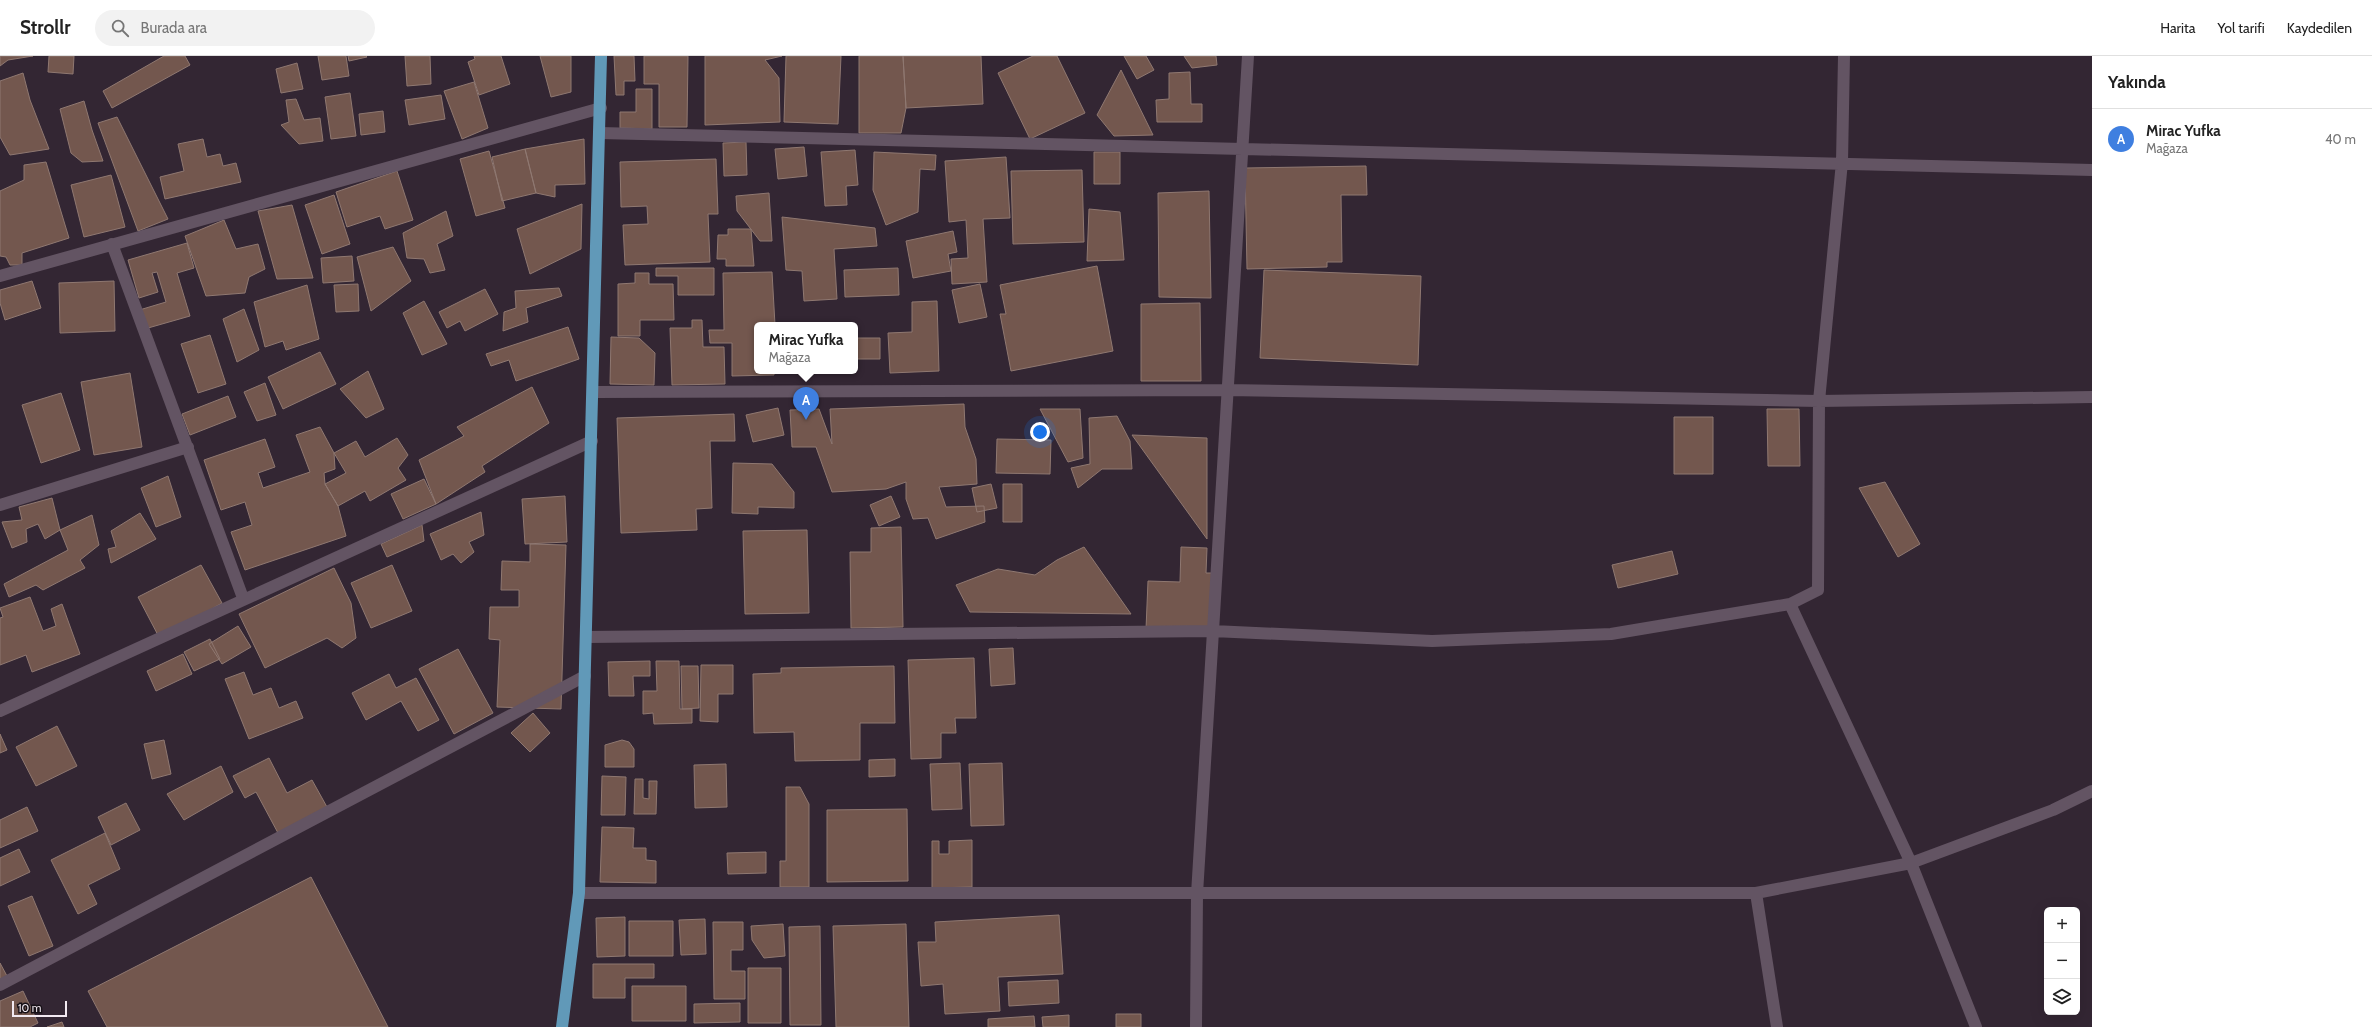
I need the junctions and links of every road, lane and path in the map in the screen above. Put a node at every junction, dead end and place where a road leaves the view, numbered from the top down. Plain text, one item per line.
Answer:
1 (601, 56) edge
2 (1248, 56) edge
3 (1844, 56) edge
4 (601, 108) junction
5 (600, 133) junction
6 (1243, 148) junction
7 (1842, 162) junction
8 (2092, 170) edge
9 (112, 244) junction
10 (0, 276) edge
11 (1228, 390) junction
12 (593, 392) junction
13 (2092, 397) edge
14 (1819, 401) junction
15 (592, 441) junction
16 (188, 447) junction
17 (0, 505) edge
18 (243, 598) junction
19 (1790, 604) junction
20 (1213, 631) junction
21 (586, 637) junction
22 (585, 676) junction
23 (0, 711) edge
24 (2092, 791) edge
25 (1911, 863) junction
26 (579, 893) junction
27 (1756, 893) junction
28 (1196, 894) junction
29 (0, 985) edge
30 (562, 1027) edge
31 (1196, 1027) edge
32 (1777, 1027) edge
33 (1976, 1027) edge

1 - 4 main road
2 - 6 street
3 - 7 street
4 - 5 main road
4 - 9 street
5 - 6 street
5 - 12 main road
6 - 7 street
6 - 11 street
7 - 8 street
7 - 14 street
9 - 10 street
9 - 16 street
11 - 12 street
11 - 14 street
11 - 20 street
12 - 15 main road
13 - 14 street
14 - 19 street
15 - 18 street
15 - 21 main road
16 - 17 street
16 - 18 street
18 - 23 street
19 - 20 street
19 - 25 street
20 - 21 street
20 - 28 street
21 - 22 main road
22 - 26 main road
22 - 29 street
24 - 25 street
25 - 27 street
25 - 33 street
26 - 28 street
26 - 30 main road
27 - 28 street
27 - 32 street
28 - 31 street

